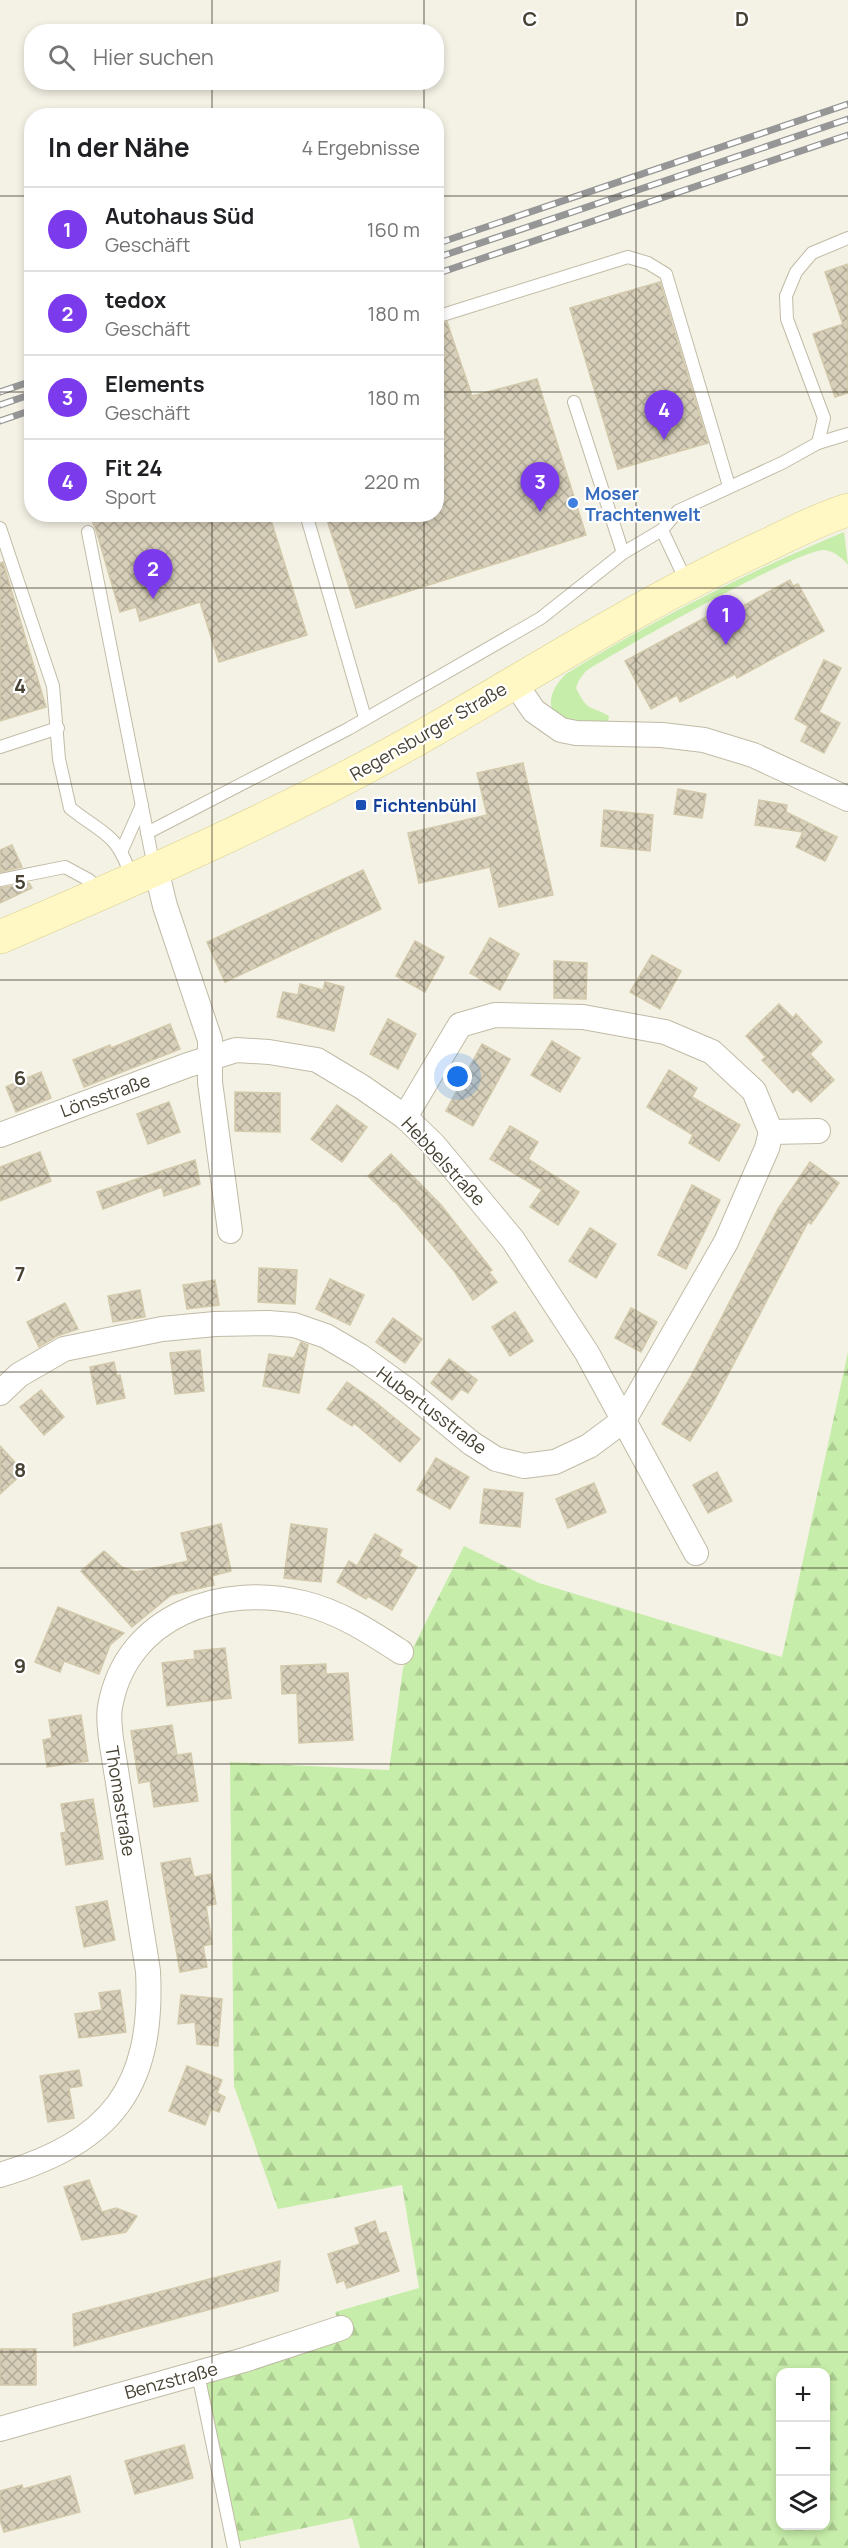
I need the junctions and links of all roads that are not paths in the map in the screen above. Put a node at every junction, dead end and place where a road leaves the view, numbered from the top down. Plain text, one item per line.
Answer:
1 (848, 238) edge
2 (444, 314) edge
3 (574, 402) dead end
4 (848, 434) edge
5 (818, 442) junction
6 (729, 486) junction
7 (848, 510) edge
8 (308, 522) edge
9 (0, 528) edge
10 (662, 530) junction
11 (88, 532) dead end
12 (623, 553) junction
13 (687, 584) junction
14 (514, 682) junction
15 (365, 718) junction
16 (58, 728) junction
17 (0, 747) edge
18 (848, 799) edge
19 (142, 805) junction
20 (147, 833) junction
21 (137, 866) junction
22 (0, 880) edge
23 (103, 893) junction
24 (0, 937) edge
25 (211, 1057) junction
26 (405, 1117) junction
27 (818, 1131) dead end
28 (771, 1132) junction
29 (0, 1135) edge
30 (230, 1232) dead end
31 (0, 1393) edge
32 (624, 1420) junction
33 (696, 1553) dead end
34 (401, 1652) dead end
35 (0, 2175) edge
36 (341, 2328) dead end
37 (198, 2374) junction
38 (0, 2429) edge
39 (234, 2548) edge

1 - 5 lane
2 - 6 lane
3 - 12 lane
4 - 5 lane
5 - 6 lane
6 - 10 lane
7 - 13 main road, Regensburger Straße
8 - 15 lane
9 - 16 lane
10 - 12 lane
10 - 13 lane
11 - 19 lane
12 - 15 lane
13 - 14 main road, Regensburger Straße
14 - 18 street
14 - 21 main road, Regensburger Straße
15 - 20 lane
16 - 17 lane
16 - 21 lane
19 - 20 lane
19 - 21 lane
20 - 21 lane
21 - 23 main road, Regensburger Straße
21 - 25 street
22 - 23 lane
23 - 24 main road, Regensburger Straße
25 - 26 street, Hebbelstraße
25 - 29 street, Lönsstraße
25 - 30 street
26 - 28 street
26 - 32 street, Hebbelstraße
27 - 28 street
28 - 32 street, Hubertusstraße
31 - 32 street, Hubertusstraße
32 - 33 street, Hebbelstraße
34 - 35 street, Thomastraße
36 - 37 street, Benzstraße
37 - 38 street, Benzstraße
37 - 39 lane

